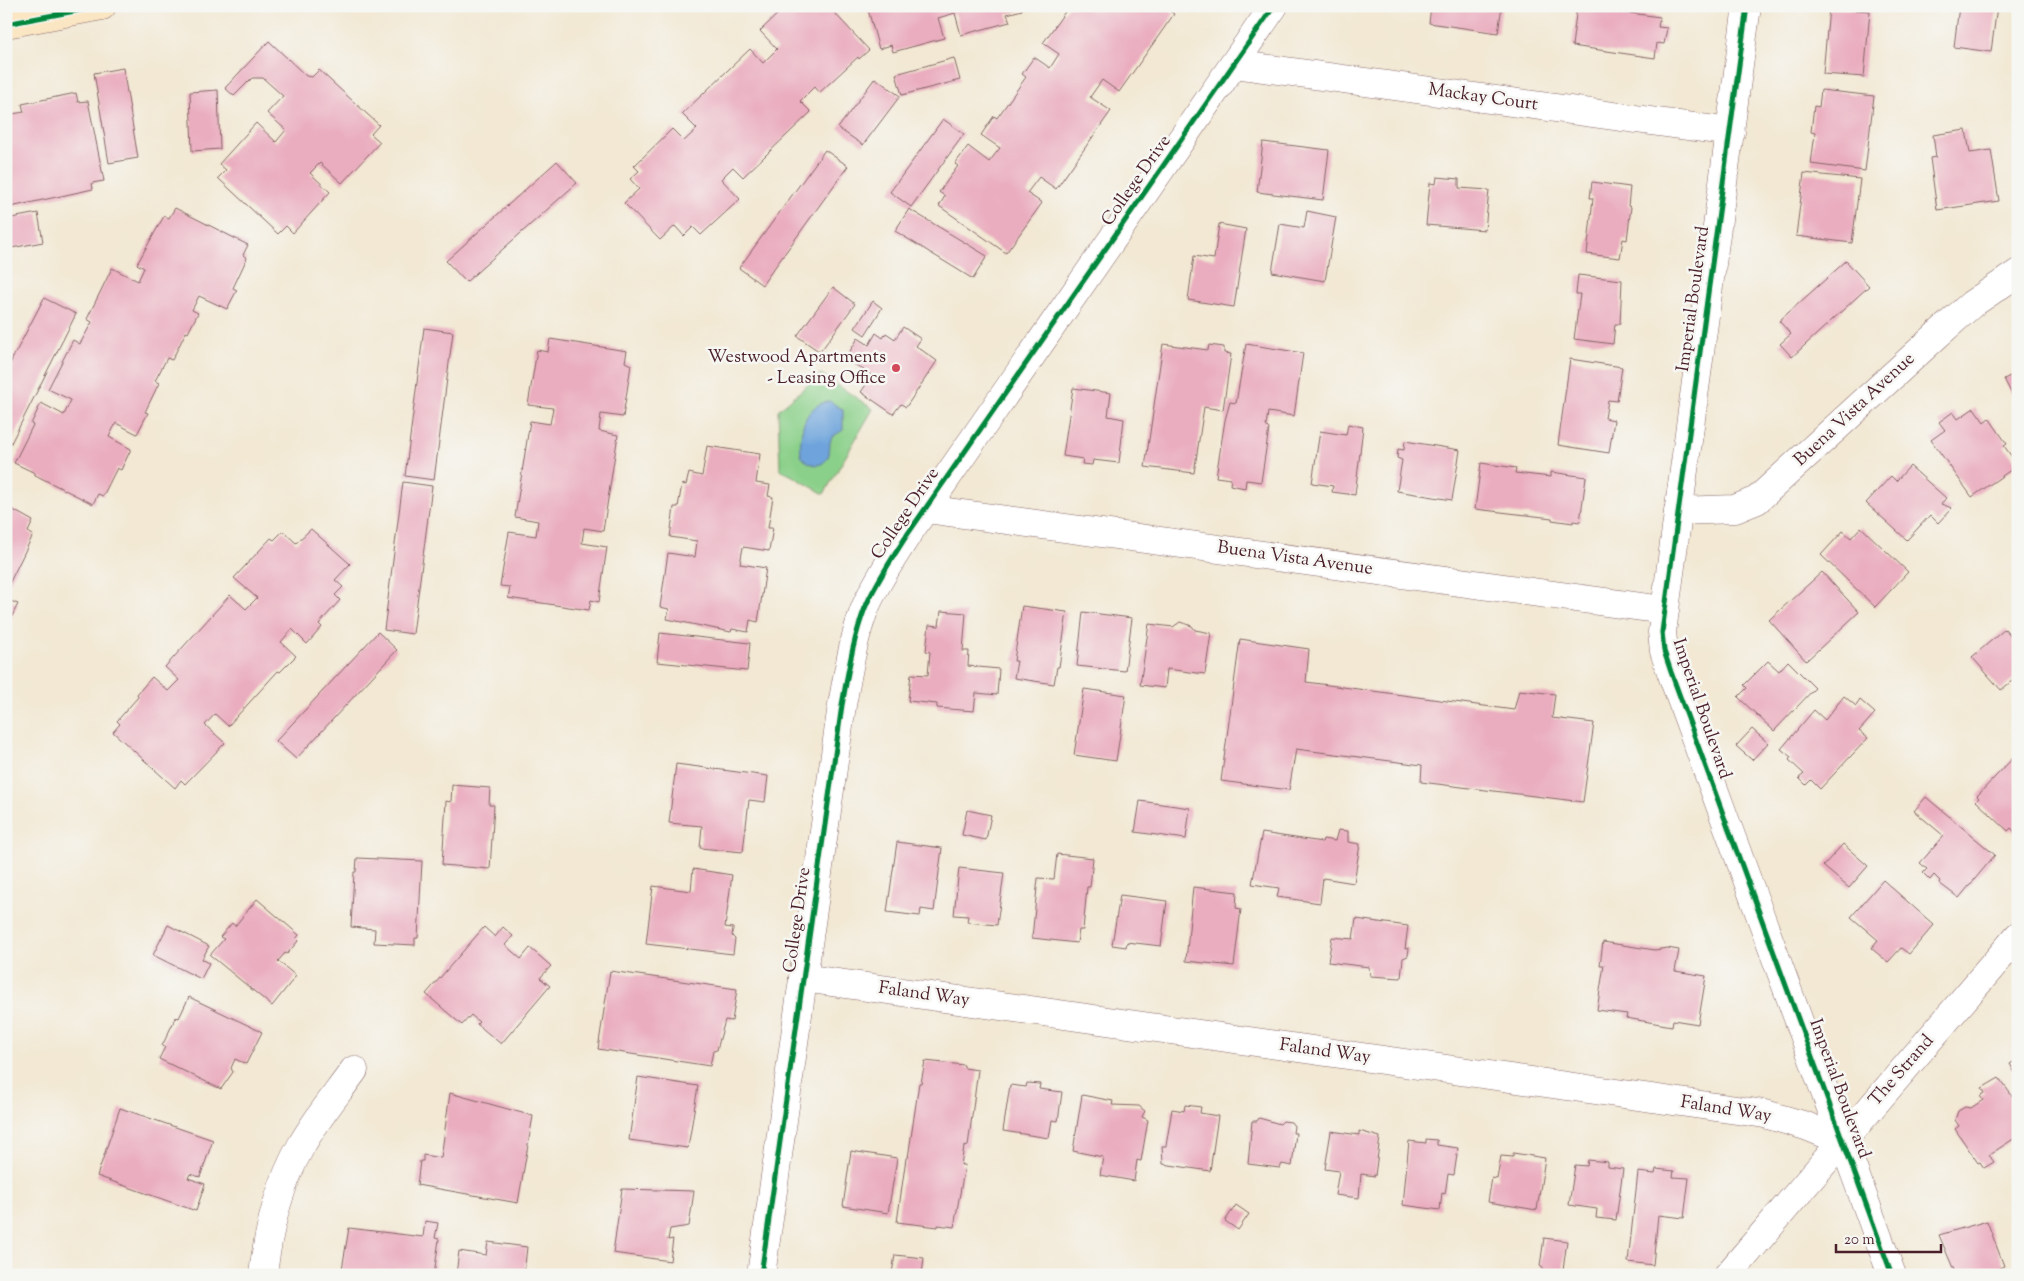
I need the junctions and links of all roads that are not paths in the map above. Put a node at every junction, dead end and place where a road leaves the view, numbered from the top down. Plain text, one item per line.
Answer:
1 (102, 6) edge
2 (1274, 6) edge
3 (1747, 6) edge
4 (6, 24) edge
5 (1234, 64) junction
6 (1731, 132) junction
7 (2018, 273) edge
8 (926, 509) junction
9 (1678, 511) junction
10 (1664, 610) junction
11 (2018, 936) edge
12 (804, 978) junction
13 (354, 1070) dead end
14 (1843, 1141) junction
15 (263, 1275) edge
16 (761, 1275) edge
17 (1728, 1275) edge
18 (1892, 1275) edge

1 - 4 main road
2 - 5 street, College Drive
3 - 6 street, Imperial Boulevard
5 - 6 street, Mackay Court
5 - 8 street, College Drive
6 - 9 street, Imperial Boulevard
7 - 9 street, Buena Vista Avenue
8 - 10 street, Buena Vista Avenue
8 - 12 street, College Drive
9 - 10 street, Imperial Boulevard
10 - 14 street, Imperial Boulevard
11 - 14 street, The Strand
12 - 14 street, Faland Way
12 - 16 street, College Drive
13 - 15 street
14 - 17 street, The Strand
14 - 18 street, Imperial Boulevard

